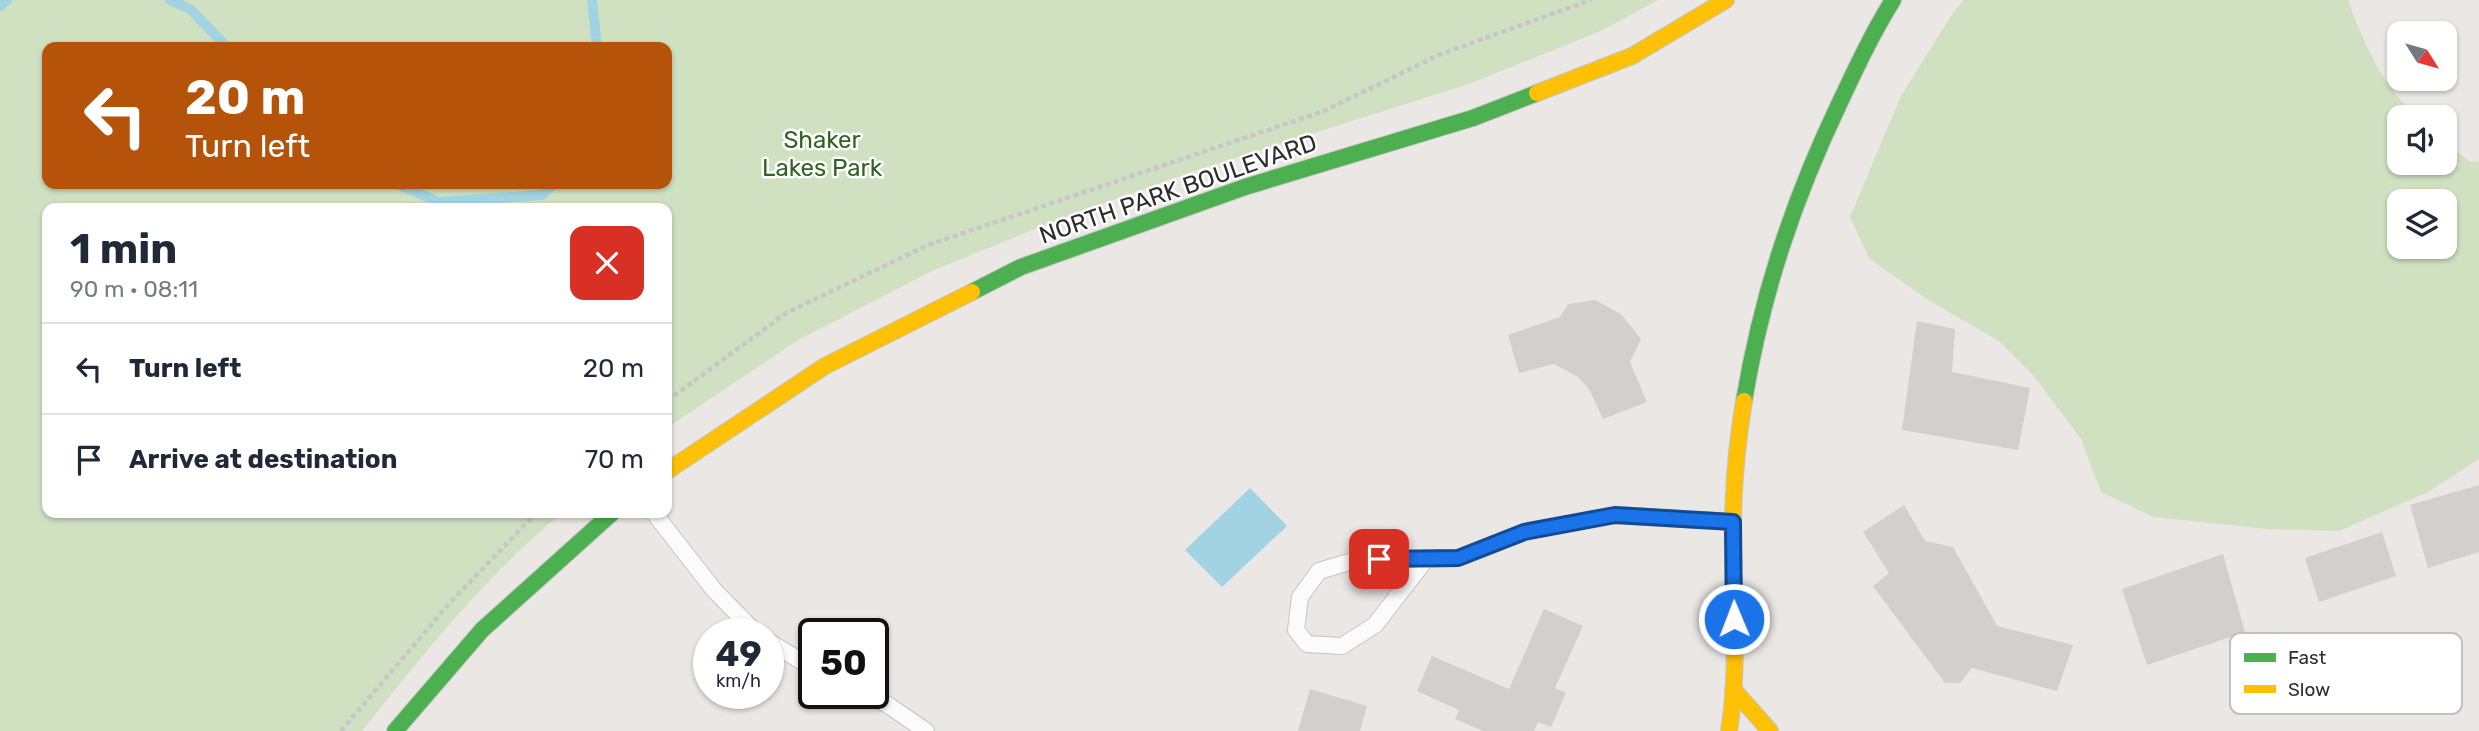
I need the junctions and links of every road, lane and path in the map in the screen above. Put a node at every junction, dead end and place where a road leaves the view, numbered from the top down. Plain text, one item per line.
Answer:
1 (1591, 0) edge
2 (1726, 0) edge
3 (1894, 0) edge
4 (672, 397) edge
5 (672, 468) edge
6 (606, 518) edge
7 (658, 518) edge
8 (1733, 522) junction
9 (1426, 559) junction
10 (741, 618) edge
11 (1734, 689) junction
12 (889, 706) edge
13 (395, 731) edge
14 (926, 731) edge
15 (1729, 731) edge
16 (1770, 731) edge

1 - 4 path
2 - 5 street, NORTH PARK BOULEVARD
3 - 8 street
6 - 13 street
7 - 10 lane
8 - 9 lane
8 - 11 street
9 - 9 lane
11 - 15 street
11 - 16 street
12 - 14 lane

